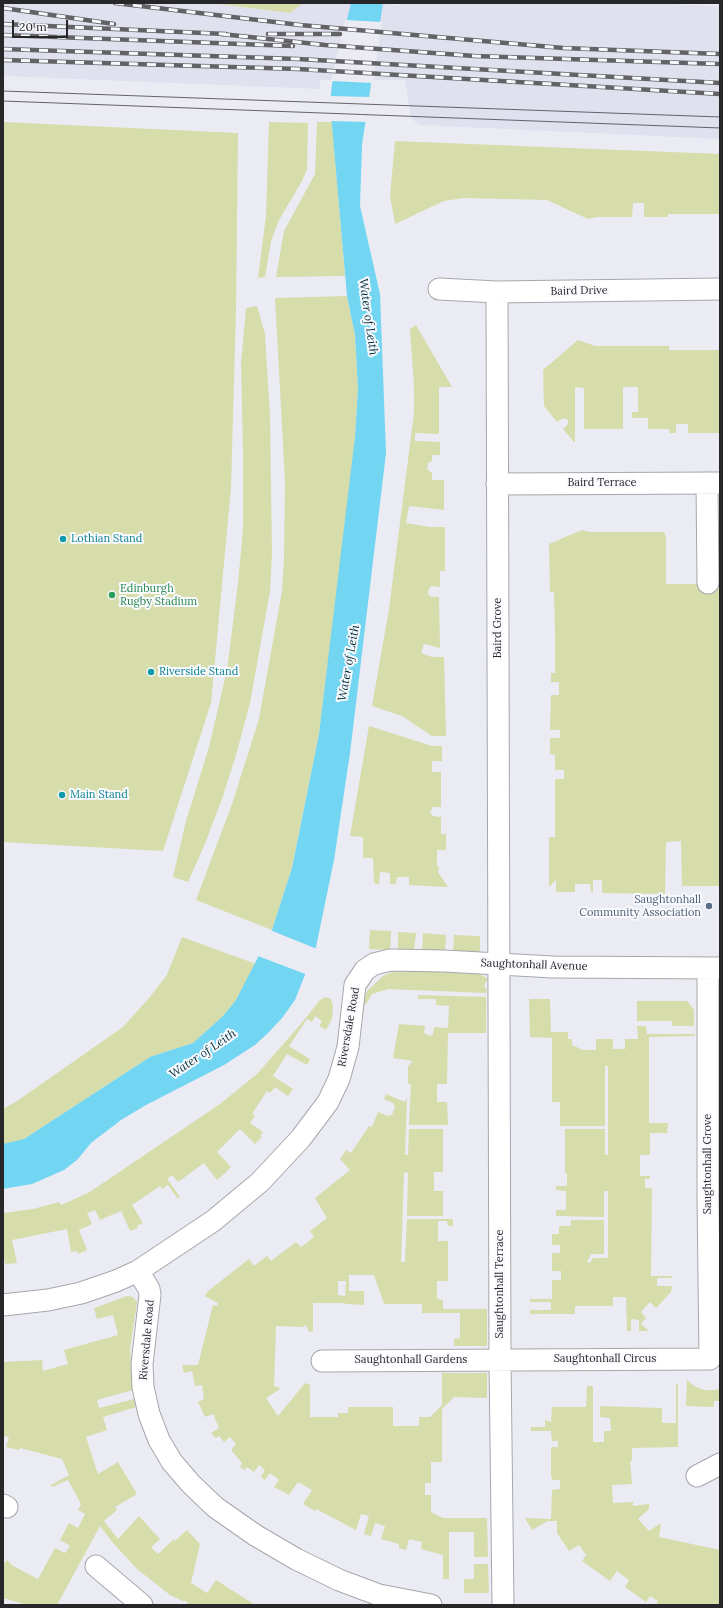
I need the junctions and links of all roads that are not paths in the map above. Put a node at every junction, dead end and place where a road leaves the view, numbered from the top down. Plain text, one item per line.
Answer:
1 (439, 289) dead end
2 (720, 289) edge
3 (497, 292) junction
4 (713, 483) edge
5 (497, 484) junction
6 (708, 583) dead end
7 (500, 964) junction
8 (714, 968) edge
9 (357, 981) joint
10 (714, 1197) edge
11 (138, 1271) junction
12 (3, 1305) edge
13 (710, 1359) joint
14 (500, 1360) junction
15 (322, 1361) dead end
16 (720, 1464) edge
17 (697, 1476) dead end
18 (96, 1566) dead end
19 (142, 1605) edge
20 (431, 1605) edge
21 (503, 1605) edge

1 - 3 street, Baird Drive
2 - 3 street, Baird Drive
3 - 5 street, Baird Grove
4 - 5 street, Baird Terrace
4 - 6 street, Baird Terrace
5 - 7 street, Baird Grove
7 - 8 street, Saughtonhall Avenue
7 - 9 street, Saughtonhall Avenue
7 - 14 street, Saughtonhall Terrace
8 - 10 street, Saughtonhall Grove
9 - 11 street, Riversdale Road
10 - 13 street, Saughtonhall Grove
11 - 12 street
11 - 20 street, Riversdale Road
13 - 14 street, Saughtonhall Circus
14 - 15 street, Saughtonhall Gardens
14 - 21 street, Saughtonhall Terrace
16 - 17 street
18 - 19 street

